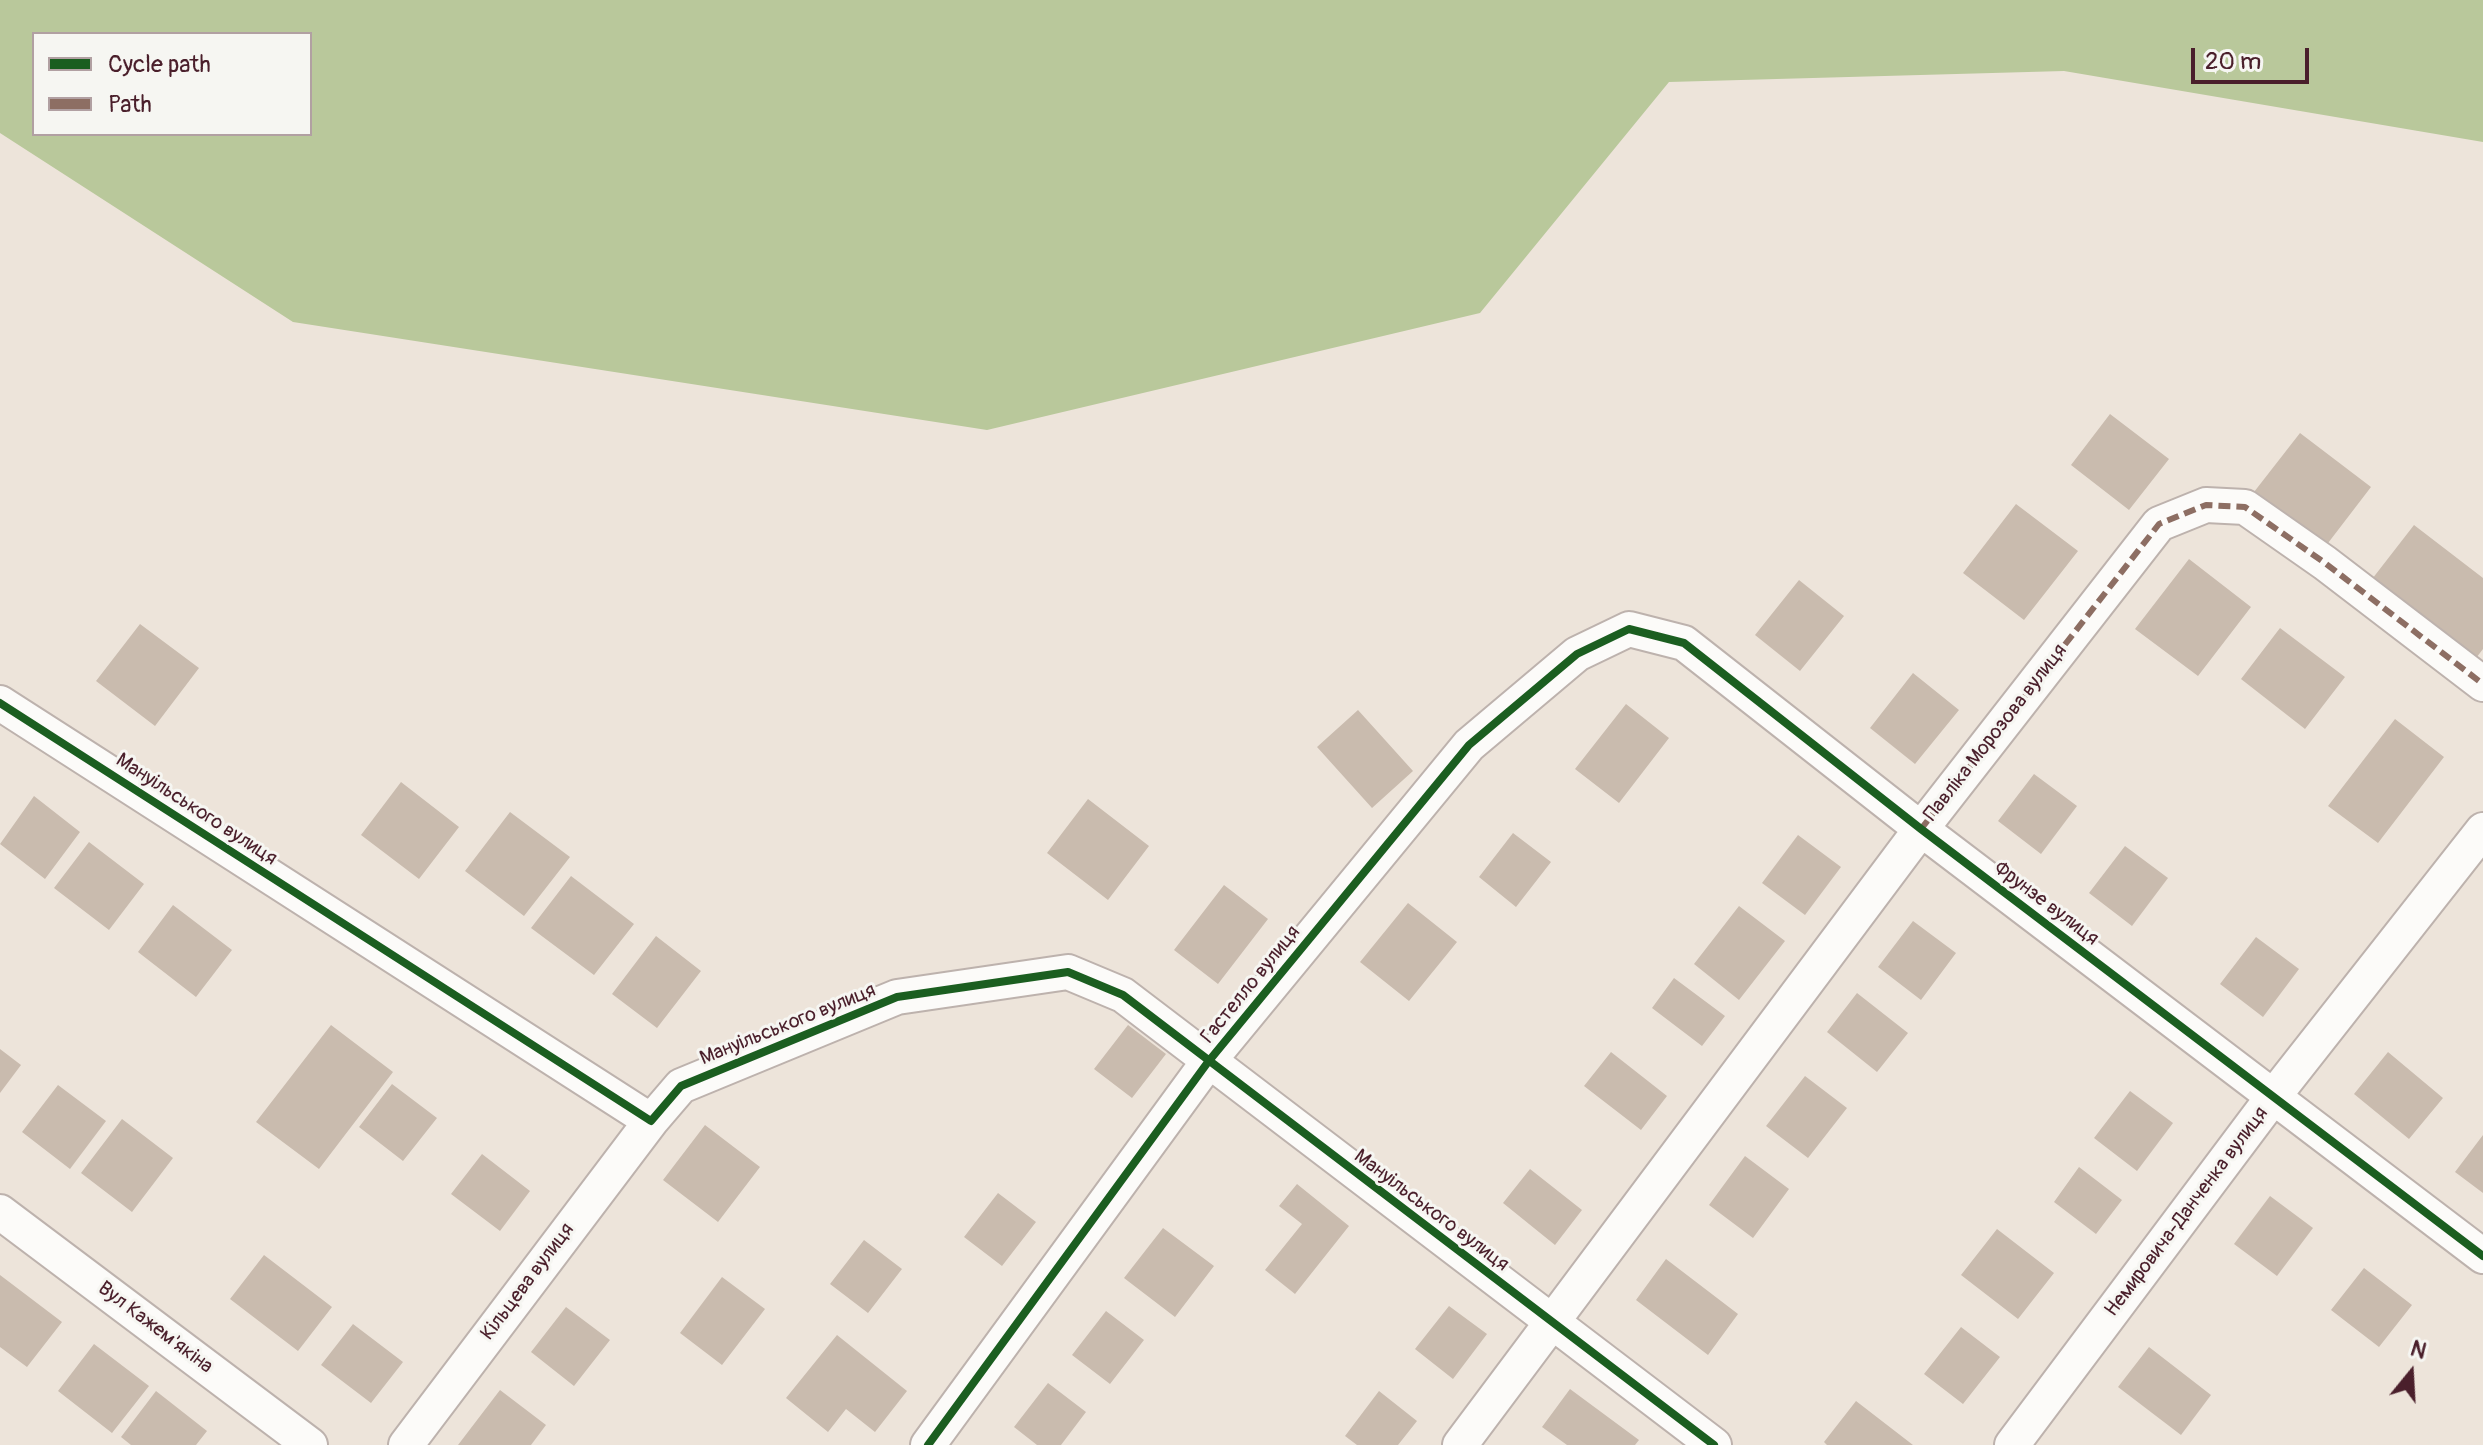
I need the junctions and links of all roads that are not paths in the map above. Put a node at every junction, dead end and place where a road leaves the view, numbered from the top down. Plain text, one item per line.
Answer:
1 (1577, 654) joint
2 (2483, 684) edge
3 (0, 703) edge
4 (1921, 829) junction
5 (2483, 830) edge
6 (1208, 1062) junction
7 (2273, 1097) junction
8 (651, 1121) junction
9 (0, 1212) edge
10 (2483, 1256) edge
11 (1552, 1322) junction
12 (310, 1445) edge
13 (406, 1445) edge
14 (928, 1445) edge
15 (1460, 1445) edge
16 (1714, 1445) edge
17 (2012, 1445) edge

1 - 4 street, Фрунзе вулиця
1 - 6 street, Гастелло вулиця
2 - 4 street, Павліка Морозова вулиця
3 - 8 street, Мануільського вулиця
4 - 7 street, Фрунзе вулиця
4 - 11 street, Павліка Морозова вулиця
5 - 7 street, Немировича-Данченка вулиця
6 - 8 street, Мануільського вулиця
6 - 11 street, Мануільського вулиця
6 - 14 street, Гастелло вулиця
7 - 10 street, Фрунзе вулиця
7 - 17 street, Немировича-Данченка вулиця
8 - 13 street, Кільцева вулиця
9 - 12 street, Вул Кажем'якіна
11 - 15 street, Павліка Морозова вулиця
11 - 16 street, Мануільського вулиця

